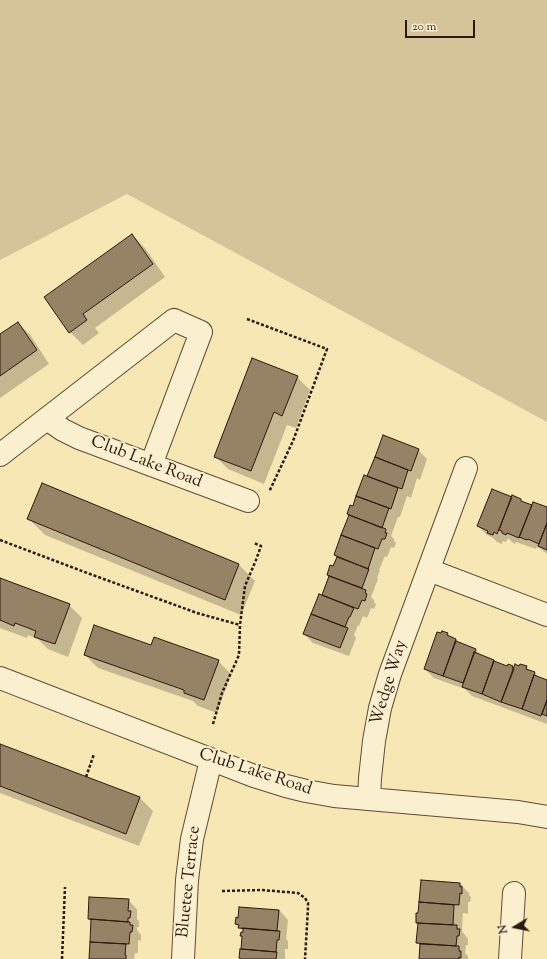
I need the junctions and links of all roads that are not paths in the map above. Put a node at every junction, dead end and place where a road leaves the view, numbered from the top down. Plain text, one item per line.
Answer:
1 (48, 419) junction
2 (0, 456) edge
3 (151, 465) junction
4 (466, 468) dead end
5 (258, 498) road end
6 (429, 570) junction
7 (547, 616) edge
8 (0, 678) edge
9 (211, 760) junction
10 (369, 799) junction
11 (547, 818) edge
12 (514, 894) dead end
13 (183, 959) edge
14 (510, 959) edge

1 - 2 street
1 - 3 street, Club Lake Road
1 - 3 street
3 - 5 street, Club Lake Road
4 - 6 street, Wedge Way
6 - 7 street
6 - 10 street, Wedge Way
8 - 9 street, Club Lake Road
9 - 10 street, Club Lake Road
9 - 13 street, Bluetee Terrace
10 - 11 street, Club Lake Road
12 - 14 street

